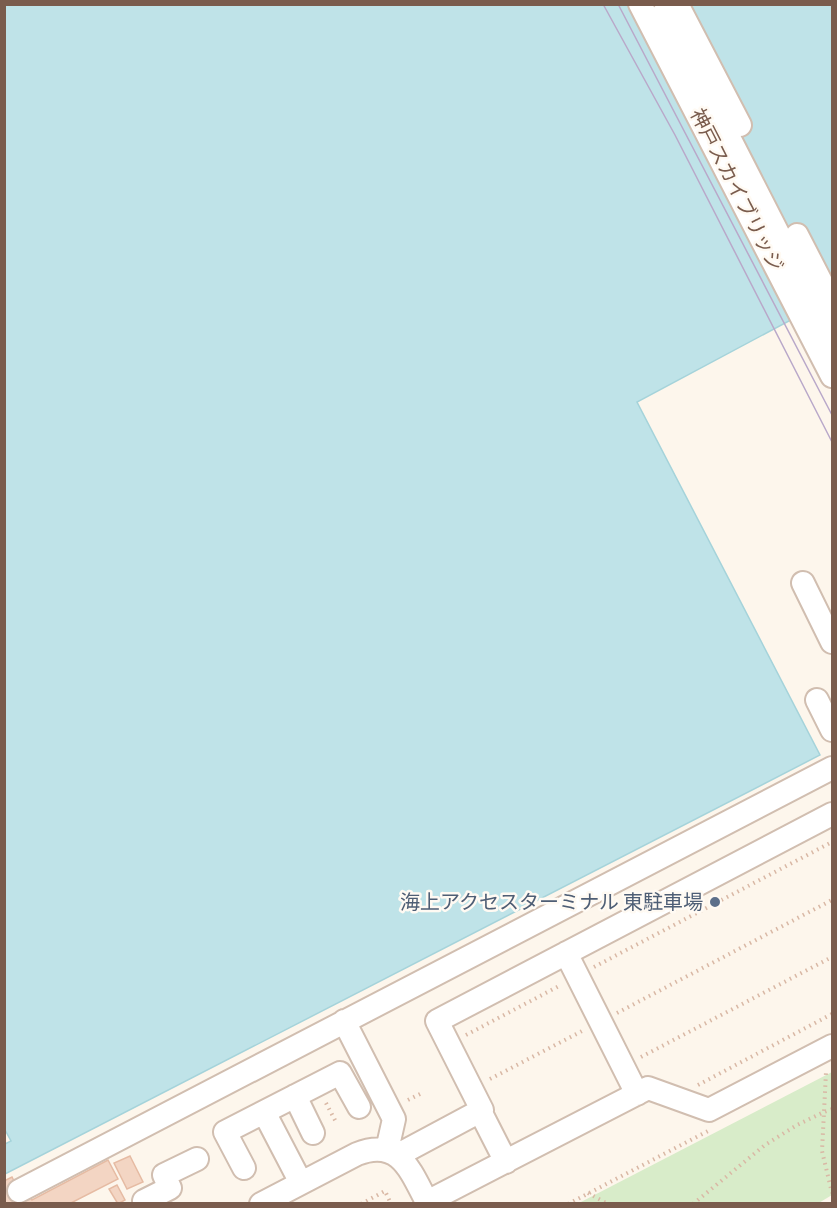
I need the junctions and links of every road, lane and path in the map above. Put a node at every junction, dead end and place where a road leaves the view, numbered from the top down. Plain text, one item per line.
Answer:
1 (640, 4) edge
2 (658, 4) edge
3 (677, 4) edge
4 (832, 303) edge
5 (832, 339) edge
6 (832, 376) edge
7 (803, 583) dead end
8 (832, 642) edge
9 (817, 700) dead end
10 (832, 730) edge
11 (832, 768) edge
12 (832, 814) edge
13 (832, 842) edge
14 (832, 900) edge
15 (566, 953) junction
16 (832, 957) edge
17 (586, 972) dead end
18 (569, 980) dead end
19 (614, 1014) dead end
20 (832, 1014) edge
21 (344, 1021) junction
22 (586, 1029) dead end
23 (460, 1038) dead end
24 (832, 1046) edge
25 (640, 1057) dead end
26 (832, 1067) edge
27 (826, 1070) junction
28 (816, 1076) dead end
29 (484, 1082) dead end
30 (698, 1085) dead end
31 (321, 1094) dead end
32 (422, 1094) dead end
33 (637, 1094) junction
34 (295, 1096) junction
35 (404, 1102) dead end
36 (359, 1107) dead end
37 (832, 1109) edge
38 (480, 1111) junction
39 (824, 1112) junction
40 (258, 1116) junction
41 (337, 1124) dead end
42 (712, 1129) dead end
43 (314, 1133) dead end
44 (393, 1153) junction
45 (196, 1159) dead end
46 (506, 1162) junction
47 (244, 1168) dead end
48 (295, 1186) junction
49 (19, 1191) dead end
50 (588, 1193) junction
51 (832, 1193) edge
52 (146, 1203) edge
53 (261, 1203) edge
54 (361, 1203) edge
55 (392, 1203) edge
56 (427, 1203) edge
57 (568, 1203) edge
58 (608, 1203) edge
59 (693, 1203) edge

1 - 6 street, 神戸スカイブリッジ
2 - 5 street, 神戸スカイブリッジ
3 - 4 street
7 - 8 street
9 - 10 street
11 - 21 street
12 - 15 street
13 - 17 path
14 - 19 path
15 - 33 street
15 - 38 street
16 - 25 path
18 - 23 path
20 - 30 path
21 - 44 street
21 - 49 street
22 - 29 path
24 - 33 street
26 - 27 path
27 - 28 path
27 - 39 path
31 - 41 path
32 - 35 path
33 - 46 street
34 - 36 street
34 - 40 street
34 - 43 street
37 - 39 path
38 - 44 street
38 - 46 street
39 - 51 path
39 - 59 path
40 - 47 street
40 - 48 street
42 - 50 path
44 - 48 street
44 - 56 street
45 - 52 street
46 - 56 street
48 - 53 street
50 - 57 path
50 - 58 path
54 - 55 path

